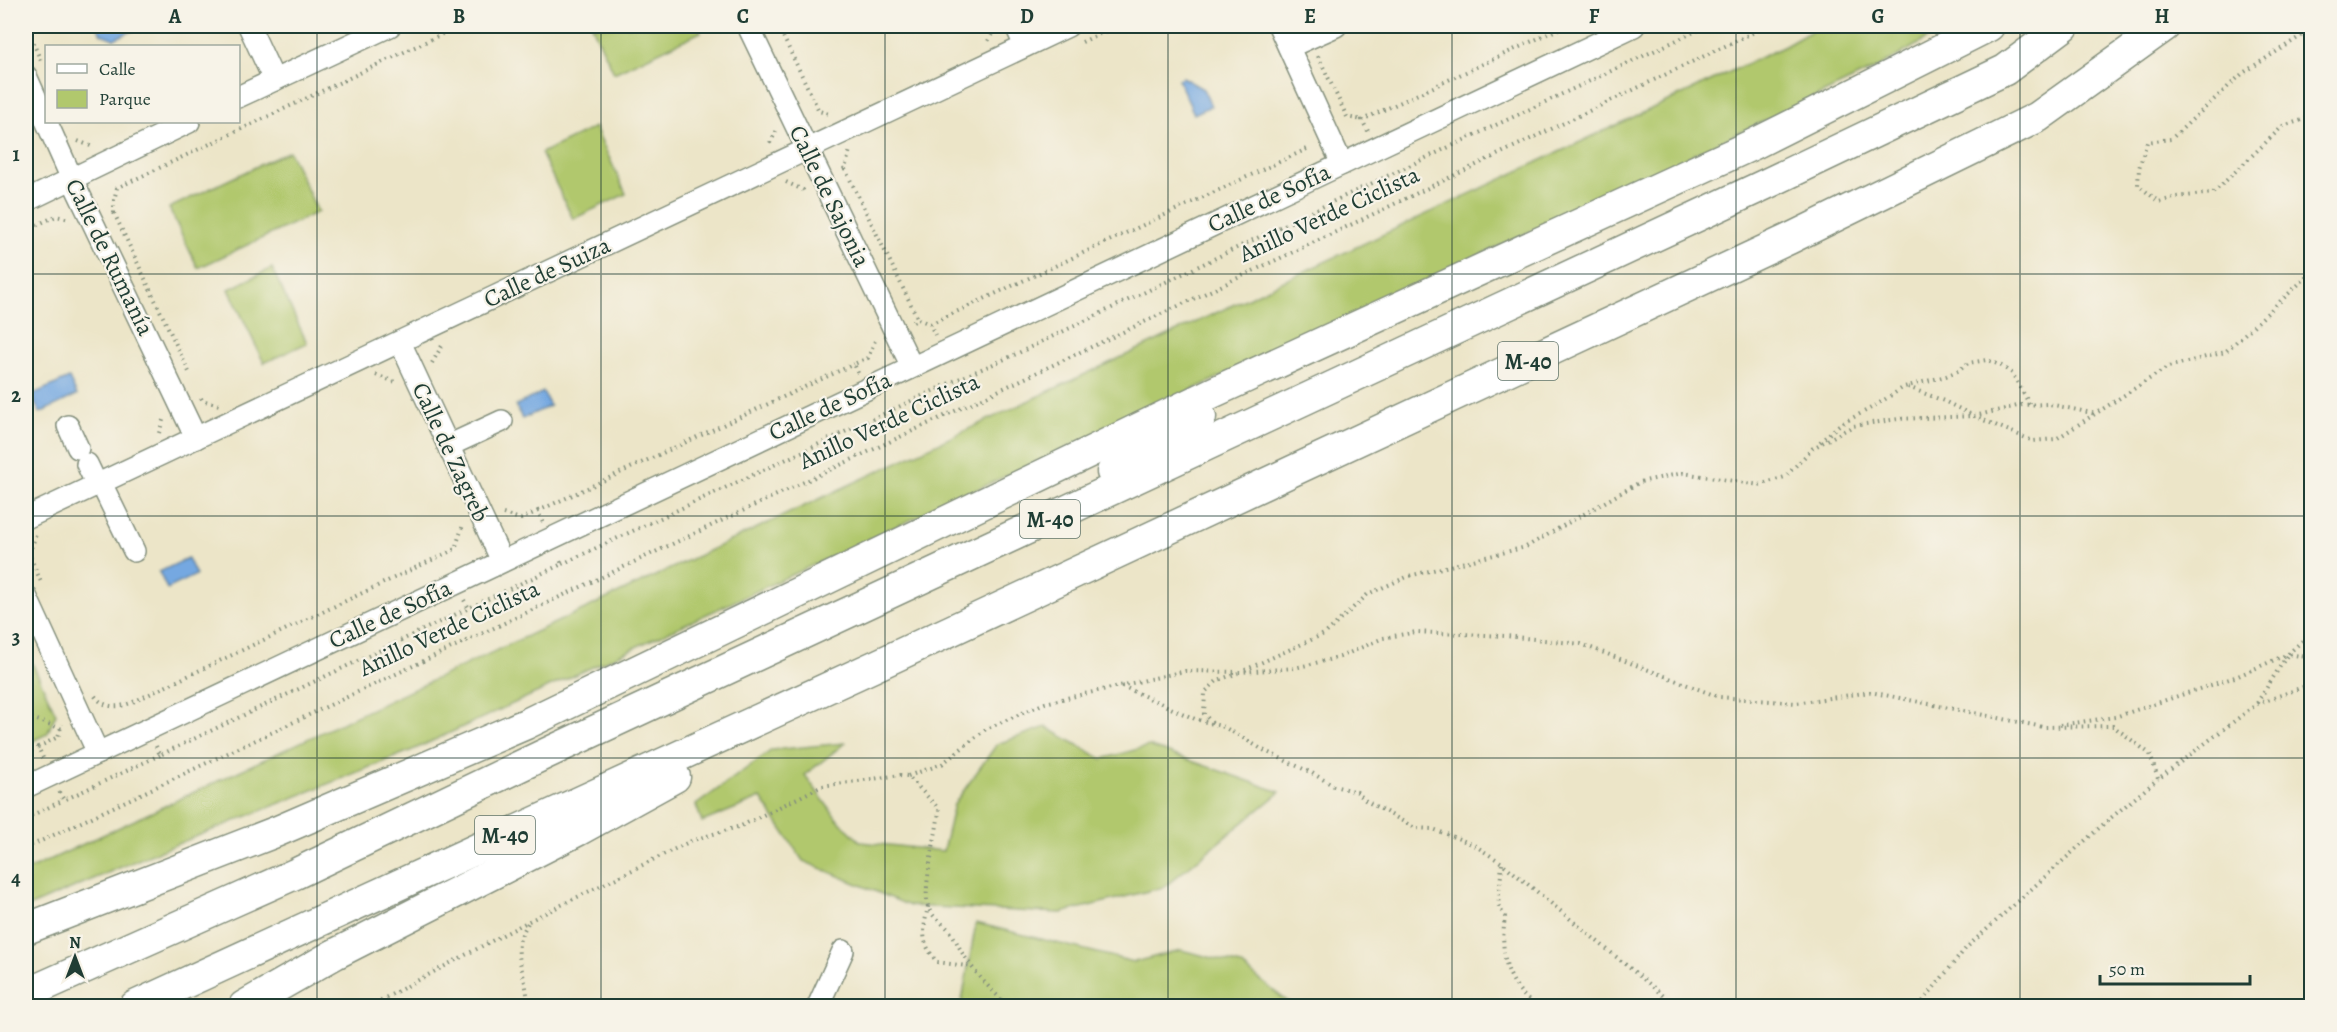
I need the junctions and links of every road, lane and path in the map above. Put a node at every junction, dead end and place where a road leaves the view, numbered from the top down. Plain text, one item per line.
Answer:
1 (26, 26) edge
2 (249, 26) edge
3 (390, 26) edge
4 (459, 26) edge
5 (748, 26) edge
6 (778, 26) edge
7 (1006, 26) edge
8 (1068, 26) edge
9 (1279, 26) edge
10 (1336, 26) edge
11 (1565, 26) edge
12 (1707, 26) edge
13 (1767, 26) edge
14 (1989, 26) edge
15 (2064, 26) edge
16 (2165, 26) edge
17 (1622, 28) edge
18 (2312, 28) edge
19 (1309, 38) junction
20 (979, 45) dead end
21 (1025, 46) junction
22 (1288, 47) junction
23 (34, 70) edge
24 (274, 80) junction
25 (240, 96) edge
26 (45, 102) edge
27 (819, 111) junction
28 (841, 111) dead end
29 (2312, 117) edge
30 (1362, 120) junction
31 (794, 122) junction
32 (52, 123) edge
33 (187, 123) edge
34 (1376, 147) junction
35 (763, 148) dead end
36 (1307, 149) dead end
37 (807, 150) junction
38 (1342, 164) junction
39 (845, 169) dead end
40 (1389, 176) junction
41 (72, 179) junction
42 (780, 184) dead end
43 (808, 200) dead end
44 (26, 201) edge
45 (114, 213) junction
46 (94, 225) junction
47 (26, 230) edge
48 (2312, 272) edge
49 (918, 319) dead end
50 (930, 324) dead end
51 (400, 342) junction
52 (444, 342) dead end
53 (1324, 342) junction
54 (854, 364) dead end
55 (912, 367) junction
56 (435, 370) dead end
57 (376, 375) dead end
58 (399, 384) dead end
59 (196, 386) junction
60 (1904, 387) junction
61 (176, 394) junction
62 (220, 405) dead end
63 (2030, 405) junction
64 (2097, 414) junction
65 (1974, 416) junction
66 (502, 421) dead end
67 (68, 426) dead end
68 (159, 435) dead end
69 (196, 438) junction
70 (448, 446) junction
71 (1813, 448) junction
72 (99, 484) junction
73 (49, 507) junction
74 (538, 512) dead end
75 (26, 518) edge
76 (464, 520) dead end
77 (990, 547) junction
78 (134, 551) dead end
79 (502, 561) junction
80 (562, 564) dead end
81 (34, 591) edge
82 (469, 608) dead end
83 (2312, 632) edge
84 (2288, 654) junction
85 (2312, 658) edge
86 (875, 666) junction
87 (1241, 672) junction
88 (2312, 681) edge
89 (1121, 686) junction
90 (92, 691) dead end
91 (133, 702) junction
92 (2257, 704) junction
93 (26, 716) edge
94 (1212, 723) junction
95 (2043, 728) junction
96 (62, 729) dead end
97 (148, 729) junction
98 (38, 747) dead end
99 (26, 753) edge
100 (98, 753) junction
101 (908, 776) junction
102 (2158, 779) junction
103 (26, 787) edge
104 (64, 800) dead end
105 (26, 818) edge
106 (26, 848) edge
107 (1502, 863) junction
108 (928, 906) junction
109 (529, 921) junction
110 (26, 929) edge
111 (843, 951) dead end
112 (973, 966) junction
113 (26, 994) edge
114 (135, 1006) edge
115 (244, 1006) edge
116 (370, 1006) edge
117 (527, 1006) edge
118 (818, 1006) edge
119 (1009, 1006) edge
120 (1535, 1006) edge
121 (1676, 1006) edge
122 (1919, 1006) edge

1 - 23 path
2 - 24 street
3 - 24 street
4 - 45 path
5 - 31 street, Calle de Sajonia
6 - 27 path
7 - 20 path
7 - 21 street
8 - 21 street, Calle de Suiza
9 - 22 street
10 - 19 street
11 - 30 path
12 - 40 path
13 - 106 path, Anillo Verde Ciclista
14 - 53 highway
15 - 77 highway, M-40
16 - 86 highway, M-40
17 - 34 street, Calle de Sofía
18 - 29 path
19 - 22 street
19 - 30 path
21 - 37 street, Calle de Suiza
22 - 38 street
23 - 26 street, Calle de Rumanía
24 - 25 street
27 - 28 path
27 - 31 path
30 - 34 path
31 - 35 path
31 - 37 street, Calle de Sajonia
32 - 41 street, Calle de Rumanía
33 - 41 street
34 - 38 street, Calle de Sofía
34 - 40 path
36 - 50 path
37 - 51 street, Calle de Suiza
37 - 55 street, Calle de Sajonia
38 - 55 street, Calle de Sofía
39 - 49 path
40 - 80 path
41 - 44 street
41 - 46 street, Calle de Rumanía
42 - 43 path
45 - 46 path
45 - 59 path
46 - 47 path
46 - 61 street, Calle de Rumanía
48 - 64 path
51 - 69 street, Calle de Suiza
51 - 70 street, Calle de Zagreb
52 - 56 path
53 - 77 highway
53 - 110 highway
54 - 74 path
55 - 79 street, Calle de Sofía
57 - 58 path
59 - 61 path
59 - 62 path
60 - 63 path
60 - 65 path
60 - 71 path
61 - 68 path
61 - 69 street, Calle de Rumanía
63 - 64 path
63 - 65 path
64 - 65 path
65 - 71 path
66 - 70 street
67 - 72 street
69 - 72 street, Calle de Suiza
70 - 79 street, Calle de Zagreb
71 - 87 path
72 - 73 street, Calle de Suiza
72 - 78 street
73 - 75 street, Calle de Suiza
73 - 81 path
76 - 91 path
77 - 113 highway, M-40
79 - 97 street, Calle de Sofía
81 - 100 street
82 - 97 path
83 - 84 path
84 - 85 path
84 - 92 path
84 - 95 path
86 - 114 highway, M-40
86 - 115 highway
87 - 89 path
87 - 94 path
87 - 95 path
88 - 92 path
89 - 94 path
89 - 101 path
90 - 91 path
91 - 97 path
92 - 102 path
93 - 96 path
94 - 107 path
95 - 102 path
97 - 100 street, Calle de Sofía
98 - 99 path
100 - 103 street, Calle de Sofía
101 - 108 path
101 - 109 path
102 - 122 path
104 - 105 path
107 - 120 path
107 - 121 path
108 - 112 path
108 - 112 path
109 - 116 path
109 - 117 path
111 - 118 street
112 - 119 path

